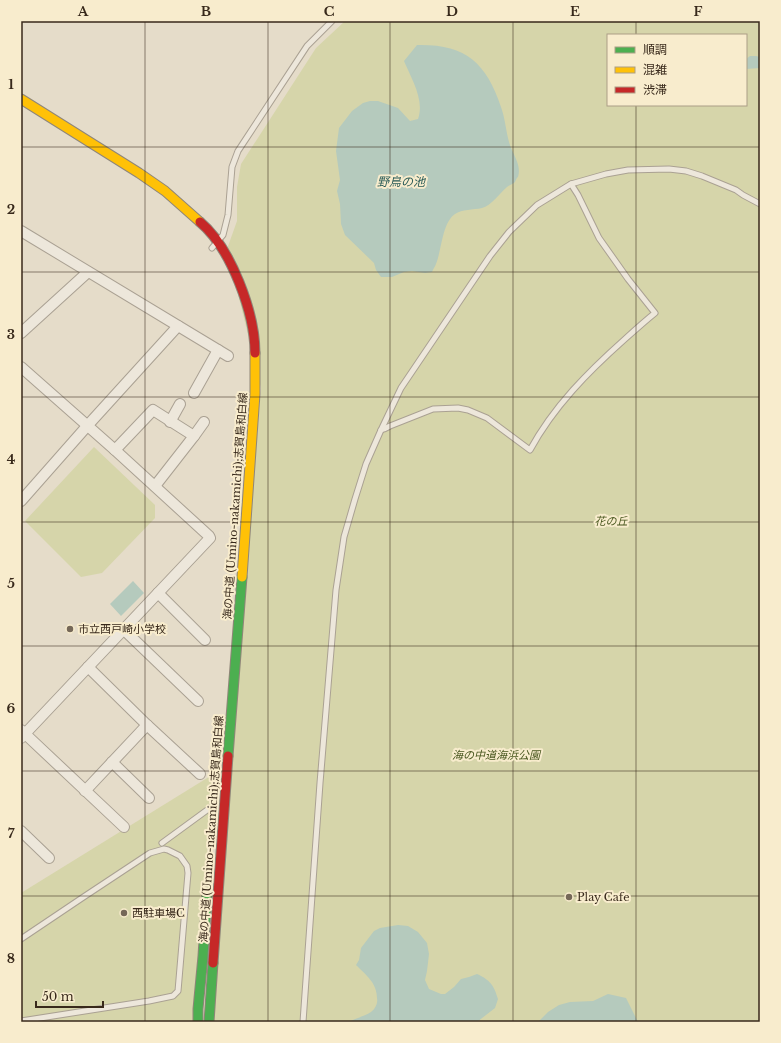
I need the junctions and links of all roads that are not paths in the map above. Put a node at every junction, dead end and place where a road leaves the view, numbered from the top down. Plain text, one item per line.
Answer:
1 (332, 21) edge
2 (21, 99) edge
3 (21, 106) edge
4 (571, 184) junction
5 (760, 204) edge
6 (21, 231) edge
7 (198, 233) dead end
8 (212, 245) junction
9 (88, 272) junction
10 (178, 326) junction
11 (21, 333) edge
12 (218, 350) junction
13 (228, 356) dead end
14 (21, 367) edge
15 (194, 393) dead end
16 (180, 404) dead end
17 (170, 422) junction
18 (204, 422) dead end
19 (88, 425) junction
20 (381, 430) junction
21 (194, 436) junction
22 (115, 450) junction
23 (155, 486) junction
24 (21, 501) edge
25 (158, 593) junction
26 (123, 630) junction
27 (229, 632) dead end
28 (205, 640) dead end
29 (88, 667) junction
30 (198, 701) dead end
31 (147, 725) junction
32 (22, 734) edge
33 (112, 762) junction
34 (200, 774) dead end
35 (85, 791) junction
36 (149, 798) dead end
37 (214, 805) dead end
38 (124, 827) dead end
39 (21, 831) edge
40 (162, 843) dead end
41 (48, 858) dead end
42 (208, 881) dead end
43 (21, 939) edge
44 (214, 958) junction
45 (21, 1022) edge
46 (199, 1022) edge
47 (209, 1022) edge
48 (303, 1022) edge

1 - 8 lane
2 - 8 main road, 海の中道 (Umino-nakamichi);志賀島和白線
3 - 7 main road
4 - 5 lane
4 - 20 lane
4 - 20 lane
6 - 9 street
8 - 27 main road, 海の中道 (Umino-nakamichi);志賀島和白線
8 - 44 main road, 海の中道 (Umino-nakamichi);志賀島和白線
9 - 10 street
9 - 11 street
10 - 12 street
10 - 19 street
12 - 13 street
12 - 15 street
14 - 19 street
16 - 17 street
17 - 21 street
17 - 22 street
18 - 21 street
19 - 22 street
19 - 24 street
20 - 48 lane
21 - 23 street
22 - 23 street
23 - 25 street
25 - 26 street
25 - 28 street
26 - 29 street
26 - 30 street
29 - 31 street
29 - 32 street
31 - 33 street
31 - 34 street
32 - 35 street
33 - 35 street
33 - 36 street
35 - 38 street
37 - 40 lane
39 - 41 street
42 - 46 main road, 海の中道 (Umino-nakamichi);志賀島和白線
43 - 45 lane
44 - 46 lane
44 - 47 main road, 海の中道 (Umino-nakamichi);志賀島和白線

